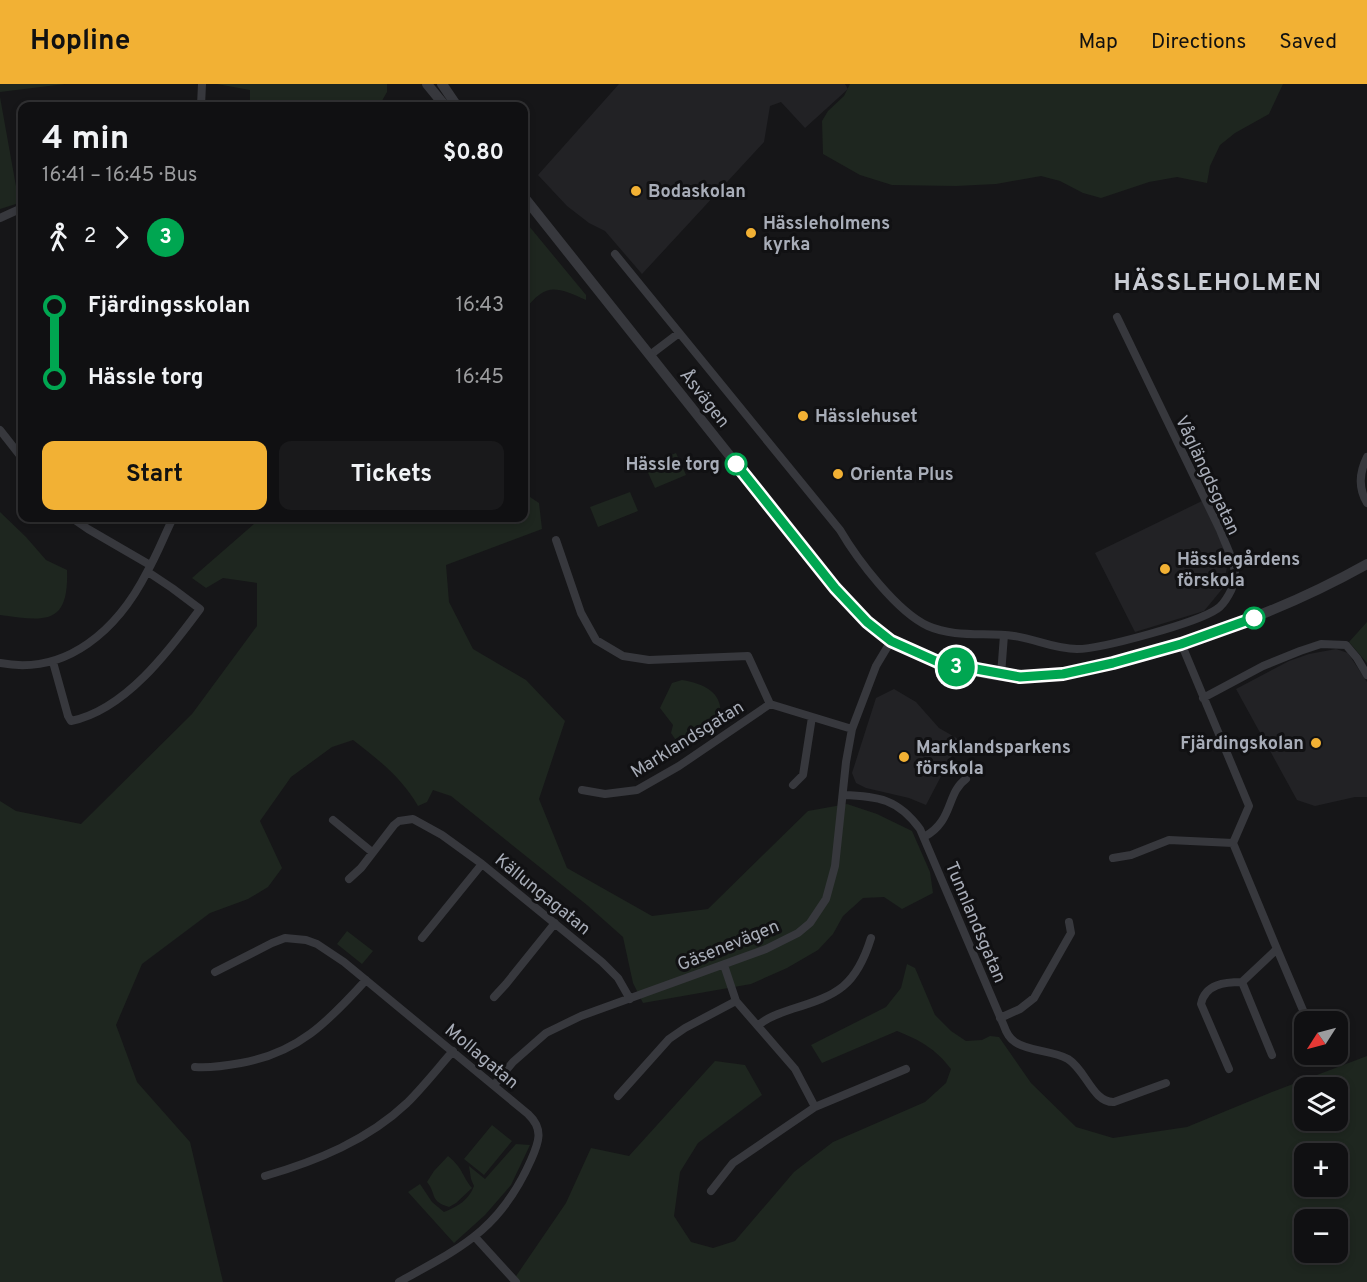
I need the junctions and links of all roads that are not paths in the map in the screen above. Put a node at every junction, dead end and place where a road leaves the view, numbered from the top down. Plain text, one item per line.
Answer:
1 (202, 84) edge
2 (427, 84) edge
3 (442, 84) edge
4 (201, 102) edge
5 (442, 102) edge
6 (455, 102) edge
7 (528, 202) edge
8 (18, 210) edge
9 (0, 218) edge
10 (615, 254) dead end
11 (1117, 316) dead end
12 (679, 333) junction
13 (650, 355) junction
14 (0, 430) edge
15 (18, 453) edge
16 (1367, 458) edge
17 (1367, 503) edge
18 (78, 522) edge
19 (171, 522) edge
20 (556, 540) dead end
21 (1367, 564) edge
22 (149, 568) junction
23 (1004, 635) junction
24 (891, 641) junction
25 (1181, 644) junction
26 (53, 662) junction
27 (0, 663) edge
28 (1001, 675) junction
29 (1367, 675) edge
30 (1203, 698) junction
31 (770, 704) junction
32 (812, 717) junction
33 (852, 729) junction
34 (966, 779) dead end
35 (793, 785) dead end
36 (582, 790) dead end
37 (843, 795) junction
38 (333, 820) dead end
39 (924, 837) junction
40 (1233, 843) junction
41 (372, 852) junction
42 (1113, 858) dead end
43 (482, 864) junction
44 (349, 879) dead end
45 (1069, 922) dead end
46 (555, 923) junction
47 (422, 938) dead end
48 (871, 938) dead end
49 (1277, 949) junction
50 (724, 965) junction
51 (215, 972) dead end
52 (366, 980) junction
53 (1242, 982) junction
54 (494, 997) dead end
55 (630, 999) junction
56 (736, 1001) junction
57 (1303, 1011) edge
58 (1000, 1018) junction
59 (759, 1025) junction
60 (453, 1051) junction
61 (1272, 1055) dead end
62 (195, 1067) dead end
63 (1228, 1069) dead end
64 (906, 1070) dead end
65 (1166, 1083) dead end
66 (494, 1085) junction
67 (618, 1096) dead end
68 (815, 1107) junction
69 (265, 1176) dead end
70 (711, 1191) dead end
71 (475, 1237) junction
72 (399, 1282) edge
73 (516, 1282) edge

1 - 4 street
2 - 5 street
3 - 6 street
7 - 13 street, Åsvägen
8 - 9 street
10 - 12 street, Våglängdsgatan
11 - 23 street, Våglängdsgatan
12 - 13 street
12 - 23 street, Våglängdsgatan
13 - 24 street, Åsvägen
14 - 15 street
16 - 17 street
18 - 22 street
19 - 22 street
20 - 31 street, Marklandsgatan
21 - 25 street, Åsvägen
22 - 26 street
22 - 26 street
23 - 28 street
24 - 28 street, Åsvägen
24 - 33 street, Gäsenevägen
25 - 28 street, Åsvägen
25 - 30 street
26 - 27 street
29 - 30 street
30 - 40 street
31 - 32 street, Marklandsgatan
31 - 36 street, Marklandsgatan
32 - 33 street, Marklandsgatan
32 - 35 street
33 - 37 street, Gäsenevägen
34 - 39 street
37 - 39 street, Tunnlandsgatan
37 - 50 street, Gäsenevägen
38 - 41 street
39 - 58 street, Tunnlandsgatan
40 - 42 street
40 - 49 street
41 - 43 street, Källungagatan
41 - 44 street
43 - 46 street, Källungagatan
43 - 47 street
45 - 58 street
46 - 54 street
46 - 55 street, Källungagatan
48 - 59 street
49 - 53 street
49 - 57 street
50 - 55 street, Gäsenevägen
50 - 56 street
51 - 52 street, Mollagatan
52 - 60 street, Mollagatan
52 - 62 street
53 - 61 street
53 - 63 street
55 - 66 street, Gäsenevägen
56 - 59 street
56 - 67 street
58 - 65 street, Tunnlandsgatan
59 - 68 street
60 - 66 street, Mollagatan
60 - 69 street
64 - 68 street
66 - 71 street, Mollagatan
68 - 70 street
71 - 72 street, Mollagatan
71 - 73 street

